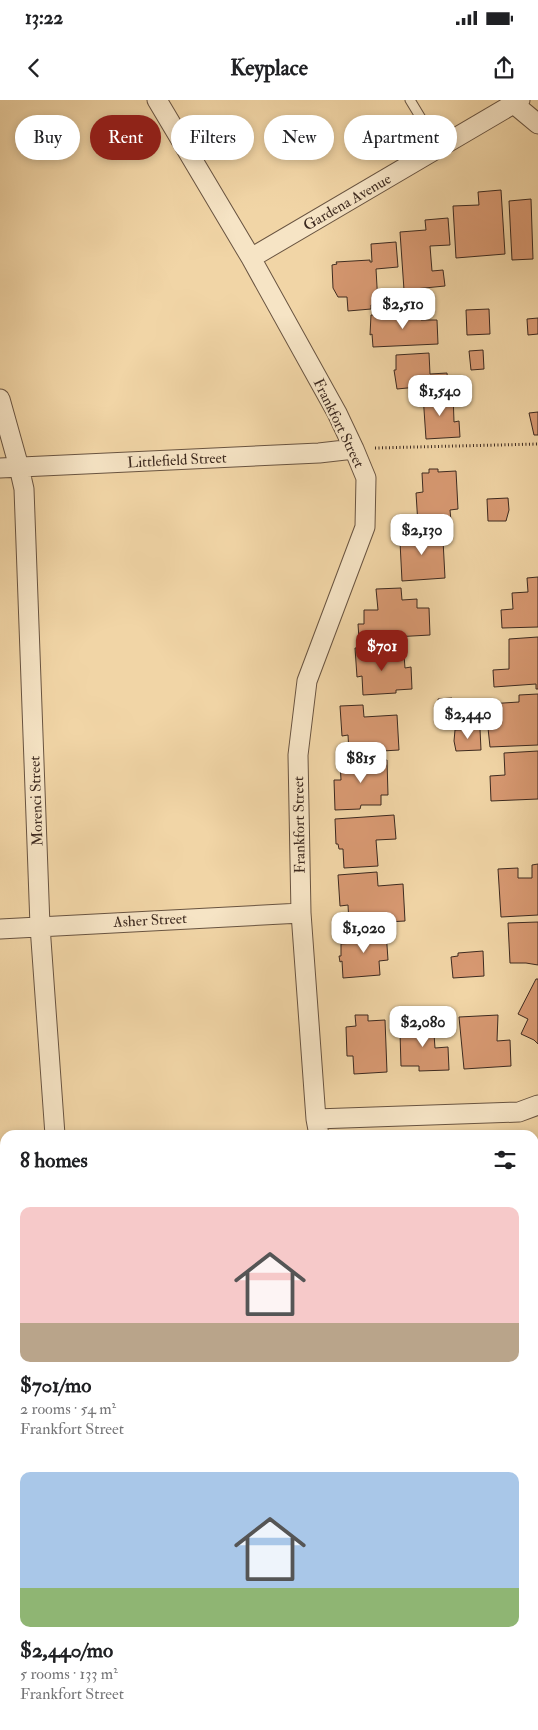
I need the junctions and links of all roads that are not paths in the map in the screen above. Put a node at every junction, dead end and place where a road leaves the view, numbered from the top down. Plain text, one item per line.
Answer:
1 (157, 100) edge
2 (410, 100) edge
3 (517, 102) edge
4 (419, 115) edge
5 (538, 124) edge
6 (457, 137) edge
7 (418, 160) edge
8 (251, 258) junction
9 (0, 398) edge
10 (354, 449) junction
11 (19, 467) junction
12 (0, 468) edge
13 (301, 913) junction
14 (40, 926) junction
15 (0, 928) edge
16 (538, 1105) edge
17 (318, 1127) edge
18 (55, 1130) edge

1 - 8 street, Frankfort Street
2 - 4 lane
3 - 5 street
3 - 6 street, Gardena Avenue
7 - 8 street, Gardena Avenue
8 - 10 street, Frankfort Street
9 - 11 street, Morenci Street
10 - 11 street, Littlefield Street
10 - 13 street, Frankfort Street
11 - 12 street, Littlefield Street
11 - 14 street, Morenci Street
13 - 14 street, Asher Street
13 - 17 street, Frankfort Street
14 - 15 street, Asher Street
14 - 18 street, Morenci Street
16 - 17 street

